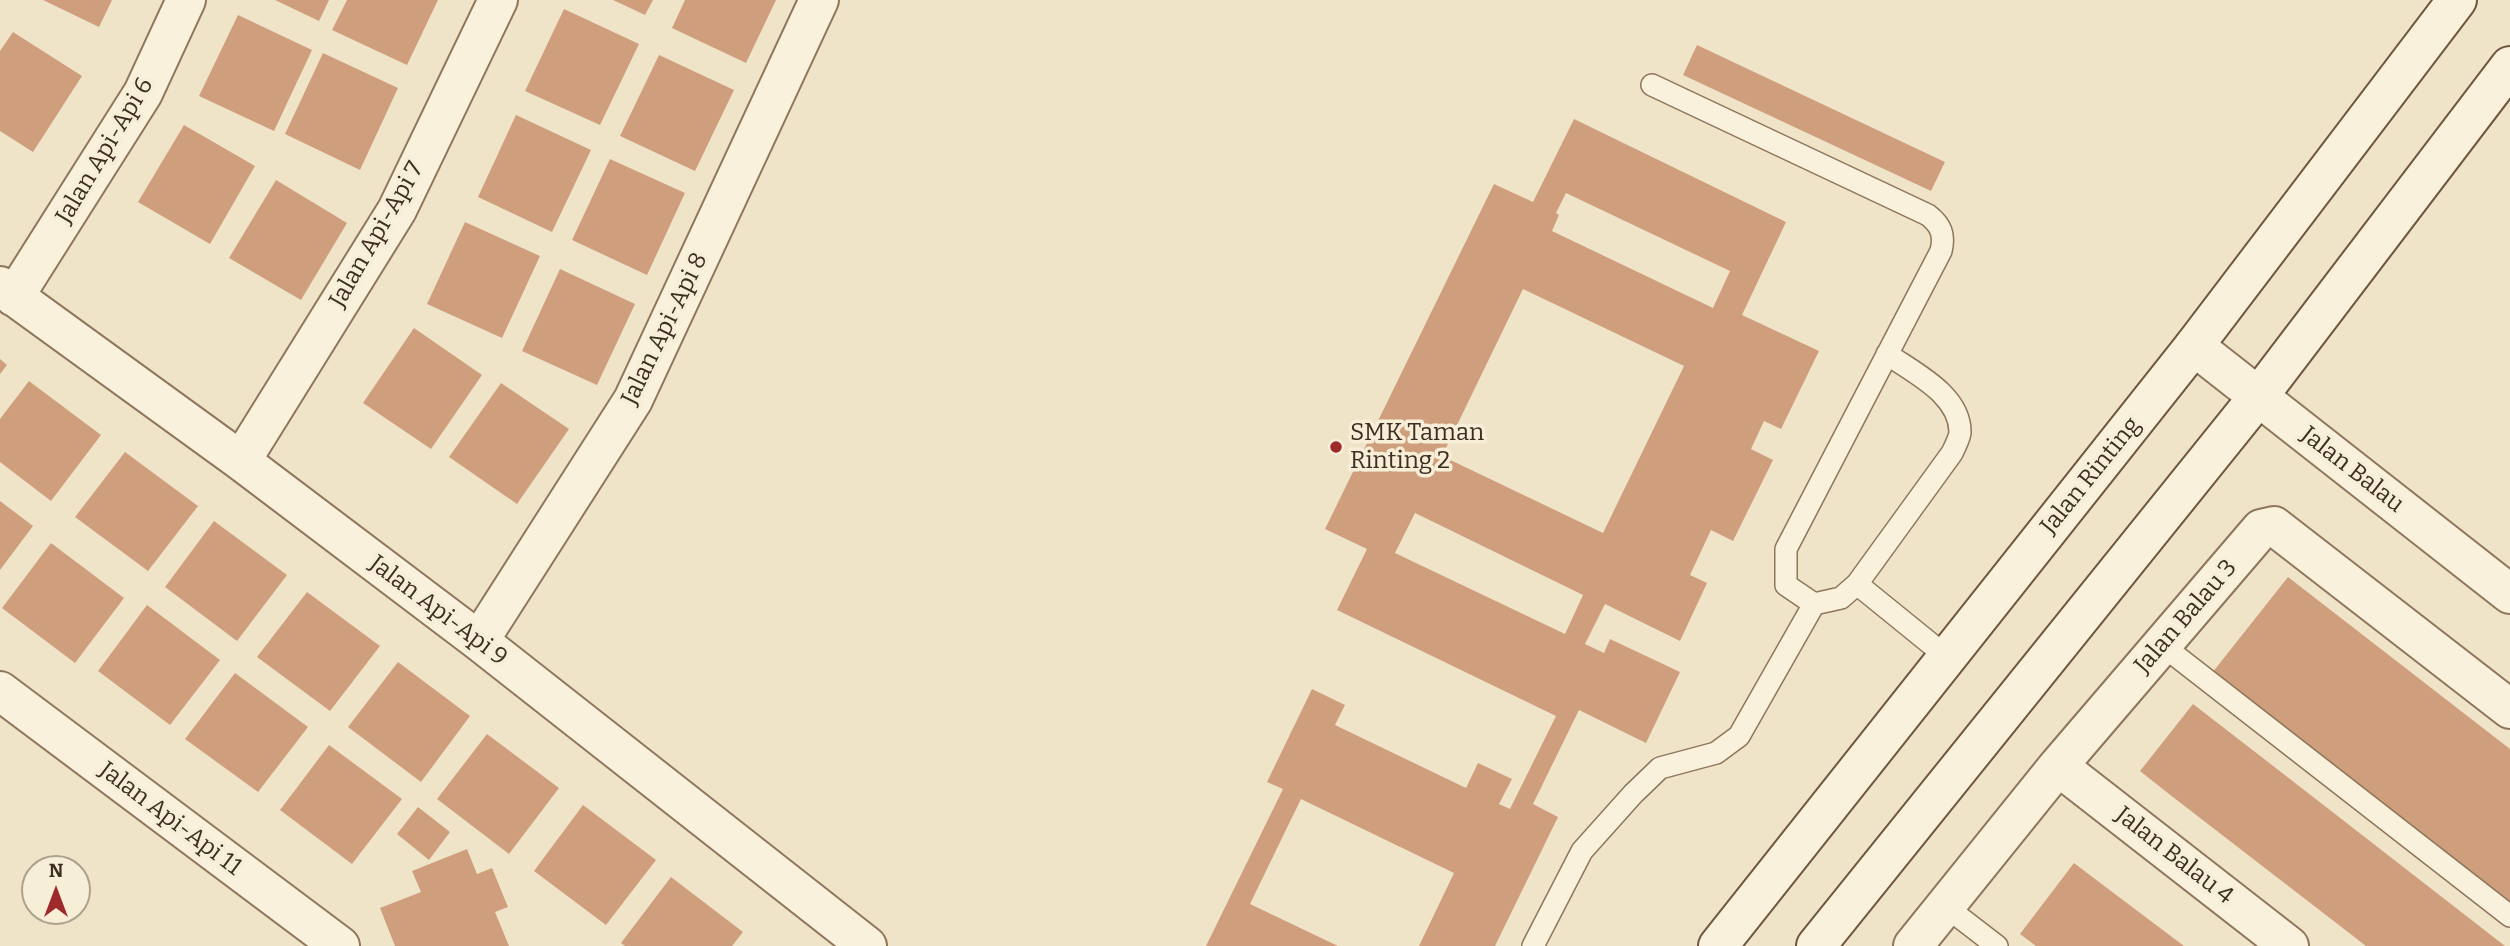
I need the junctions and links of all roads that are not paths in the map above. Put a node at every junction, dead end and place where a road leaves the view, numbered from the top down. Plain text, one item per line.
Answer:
1 (186, 0) edge
2 (498, 0) edge
3 (819, 0) edge
4 (2457, 0) edge
5 (2510, 66) edge
6 (1652, 85) dead end
7 (7, 292) edge
8 (2194, 346) junction
9 (1887, 354) junction
10 (2258, 397) junction
11 (241, 461) junction
12 (1857, 584) junction
13 (2510, 594) edge
14 (1814, 604) junction
15 (479, 641) junction
16 (2162, 645) junction
17 (1947, 657) junction
18 (0, 691) edge
19 (2510, 709) edge
20 (2058, 766) junction
21 (1945, 906) junction
22 (2510, 916) edge
23 (340, 946) edge
24 (867, 946) edge
25 (1533, 946) edge
26 (1718, 946) edge
27 (1816, 946) edge
28 (1913, 946) edge
29 (1997, 946) edge
30 (2289, 946) edge

1 - 7 street, Jalan Api-Api 6
2 - 11 street, Jalan Api-Api 7
3 - 15 street, Jalan Api-Api 8
4 - 8 street, Jalan Rinting
5 - 10 street
6 - 9 lane
7 - 11 street, Jalan Api-Api 9
8 - 10 street, Jalan Balau
8 - 17 street, Jalan Rinting
9 - 12 lane
9 - 14 lane
10 - 13 street, Jalan Balau
10 - 27 street
11 - 15 street, Jalan Api-Api 9
12 - 14 lane
12 - 17 lane
14 - 25 lane
15 - 24 street, Jalan Api-Api 9
16 - 19 street, Jalan Balau 3
16 - 20 street, Jalan Balau 3
16 - 22 lane
17 - 26 street, Jalan Rinting
18 - 23 street, Jalan Api-Api 11
20 - 21 street, Jalan Balau 3
20 - 30 street, Jalan Balau 4
21 - 28 street, Jalan Balau 3
21 - 29 lane

